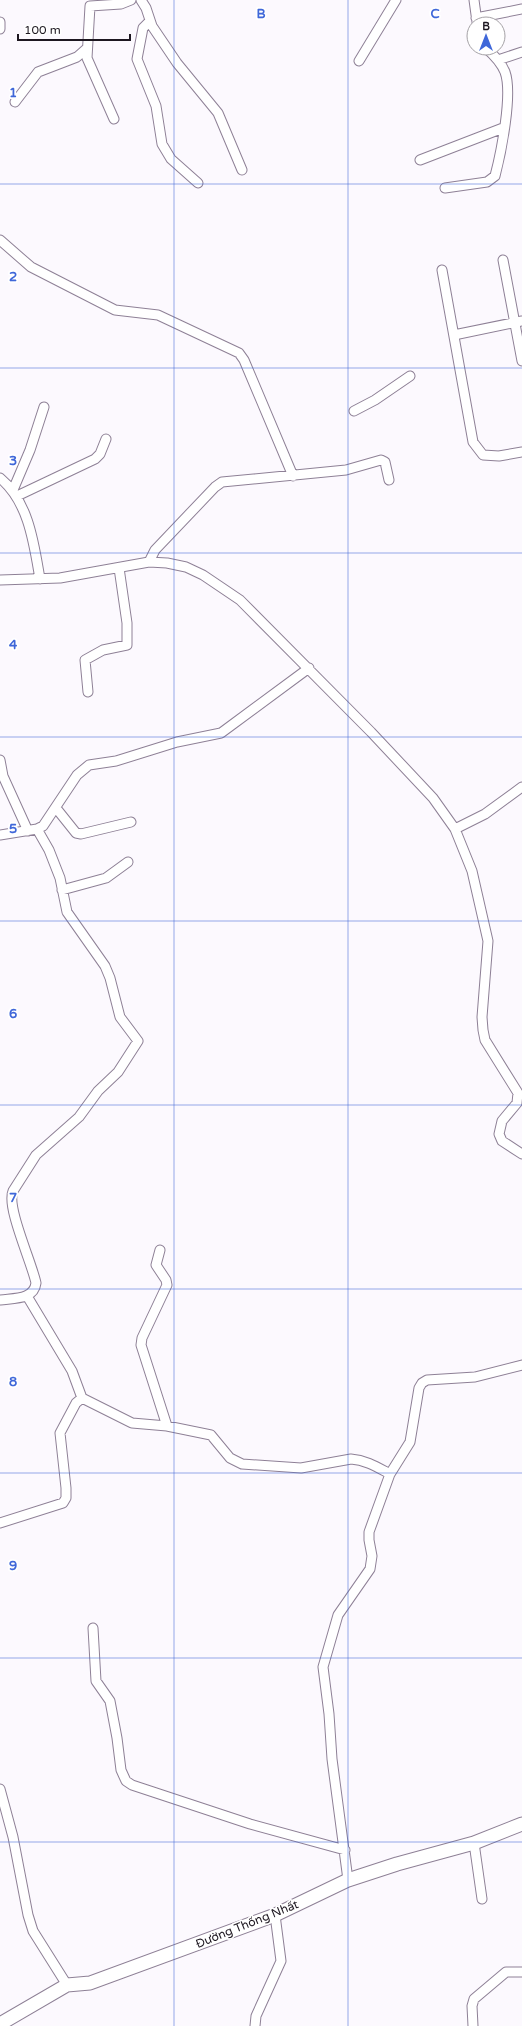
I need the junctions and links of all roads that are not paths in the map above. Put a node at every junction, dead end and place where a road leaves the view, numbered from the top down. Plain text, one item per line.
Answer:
1 (131, 0) edge
2 (141, 0) edge
3 (396, 0) edge
4 (474, 0) edge
5 (522, 9) edge
6 (476, 16) edge
7 (495, 16) edge
8 (150, 21) junction
9 (0, 22) edge
10 (0, 29) edge
11 (86, 48) junction
12 (522, 52) edge
13 (494, 56) edge
14 (498, 60) junction
15 (359, 61) dead end
16 (15, 102) dead end
17 (114, 119) dead end
18 (503, 128) junction
19 (420, 160) dead end
20 (242, 170) dead end
21 (198, 182) dead end
22 (445, 188) dead end
23 (0, 240) edge
24 (503, 260) dead end
25 (442, 270) dead end
26 (518, 322) edge
27 (454, 335) junction
28 (522, 360) edge
29 (410, 376) dead end
30 (44, 406) dead end
31 (354, 412) dead end
32 (106, 439) dead end
33 (522, 452) edge
34 (293, 476) junction
35 (0, 478) edge
36 (389, 480) dead end
37 (15, 493) junction
38 (149, 562) junction
39 (119, 568) junction
40 (40, 579) junction
41 (0, 580) edge
42 (309, 668) junction
43 (88, 692) dead end
44 (0, 760) edge
45 (522, 787) edge
46 (56, 808) junction
47 (131, 822) dead end
48 (455, 829) junction
49 (32, 830) junction
50 (0, 835) edge
51 (128, 862) dead end
52 (62, 890) junction
53 (522, 1154) edge
54 (160, 1250) dead end
55 (27, 1296) junction
56 (0, 1300) edge
57 (522, 1365) edge
58 (82, 1398) junction
59 (167, 1426) junction
60 (390, 1474) junction
61 (0, 1524) edge
62 (93, 1628) dead end
63 (0, 1789) edge
64 (522, 1824) edge
65 (474, 1843) junction
66 (345, 1850) junction
67 (348, 1880) junction
68 (482, 1899) dead end
69 (276, 1915) junction
70 (522, 1972) edge
71 (67, 1985) junction
72 (0, 2024) edge
73 (255, 2026) edge
74 (472, 2026) edge

1 - 11 street
2 - 8 street
3 - 15 street
4 - 6 street
5 - 7 street
8 - 20 street
8 - 21 street
9 - 10 street
11 - 16 street
11 - 17 street
12 - 14 street
13 - 14 street
14 - 18 street
18 - 19 street
18 - 22 street
23 - 34 street
24 - 26 street
25 - 27 street
26 - 27 street
26 - 28 street
27 - 33 street
29 - 31 street
30 - 37 street
32 - 37 street
34 - 36 street
34 - 38 street
35 - 37 street
37 - 40 street
38 - 39 street
38 - 42 street
39 - 40 street
39 - 43 street
40 - 41 street
42 - 46 street
42 - 48 street
44 - 49 street
45 - 48 street
46 - 47 street
46 - 49 street
48 - 53 street
49 - 50 street
49 - 52 street
51 - 52 street
52 - 55 street
54 - 59 street
55 - 56 street
55 - 58 street
57 - 60 street
58 - 59 street
58 - 61 street
59 - 60 street
60 - 66 street
62 - 66 street
63 - 71 street
64 - 65 street, Đường Thống Nhất
65 - 67 street, Đường Thống Nhất
65 - 68 street
66 - 67 street
67 - 69 street, Đường Thống Nhất
69 - 71 street, Đường Thống Nhất
69 - 73 street
70 - 74 street
71 - 72 street, Đường Thống Nhất

